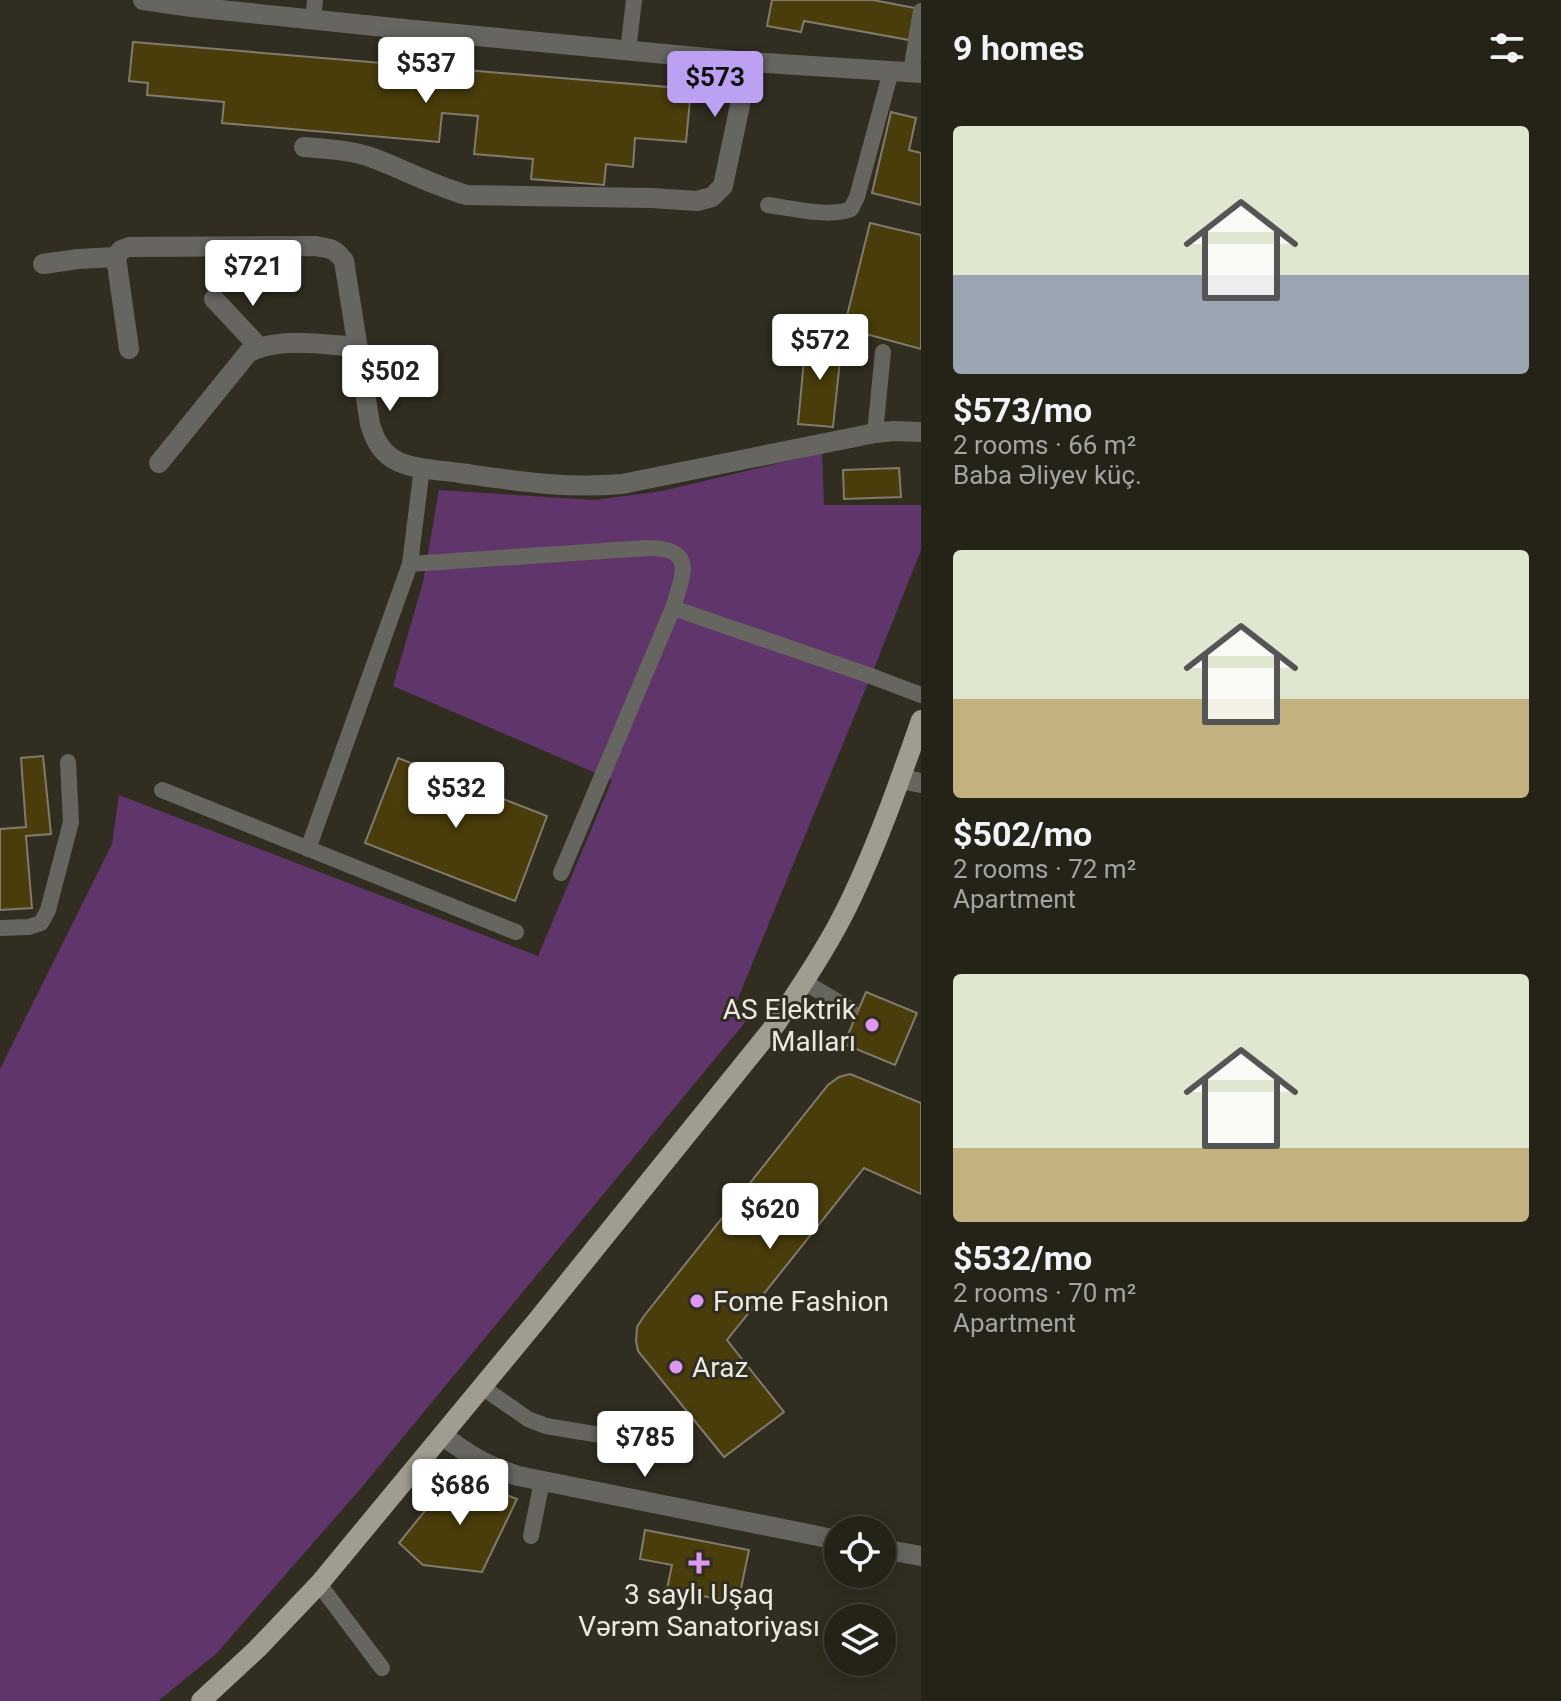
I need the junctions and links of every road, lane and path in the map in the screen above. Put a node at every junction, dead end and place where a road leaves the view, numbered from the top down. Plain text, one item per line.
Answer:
1 (143, 0) edge
2 (634, 0) edge
3 (314, 10) edge
4 (921, 11) edge
5 (628, 51) junction
6 (749, 62) junction
7 (908, 72) edge
8 (304, 147) dead end
9 (768, 205) dead end
10 (116, 257) junction
11 (43, 264) dead end
12 (214, 299) dead end
13 (259, 347) junction
14 (357, 347) junction
15 (129, 349) dead end
16 (883, 352) dead end
17 (921, 432) edge
18 (875, 433) junction
19 (159, 463) dead end
20 (422, 467) junction
21 (410, 564) junction
22 (673, 608) junction
23 (921, 695) edge
24 (921, 720) edge
25 (68, 762) dead end
26 (900, 779) junction
27 (921, 783) edge
28 (162, 790) dead end
29 (308, 849) junction
30 (561, 873) dead end
31 (0, 928) edge
32 (516, 932) dead end
33 (804, 982) junction
34 (850, 1009) dead end
35 (482, 1387) junction
36 (442, 1435) junction
37 (679, 1448) dead end
38 (542, 1481) junction
39 (531, 1536) dead end
40 (824, 1537) edge
41 (896, 1552) edge
42 (921, 1556) edge
43 (319, 1584) junction
44 (382, 1668) dead end
45 (201, 1701) edge

1 - 3 street
2 - 5 lane
3 - 5 street
4 - 7 lane
5 - 6 street
6 - 7 street
6 - 8 street
7 - 9 lane
10 - 11 street
10 - 14 street
10 - 15 street
12 - 13 street
13 - 14 street
13 - 19 street
14 - 20 street
16 - 18 lane
17 - 18 street
18 - 20 street
20 - 21 lane
21 - 22 lane
21 - 29 lane
22 - 23 lane
22 - 30 lane
24 - 26 main road
25 - 31 lane
26 - 27 street
26 - 33 main road
28 - 29 lane
29 - 32 lane
33 - 34 lane
33 - 35 main road
35 - 36 main road
35 - 37 lane
36 - 38 street
36 - 43 main road
38 - 39 lane
38 - 40 street
41 - 42 street
43 - 44 lane
43 - 45 main road

